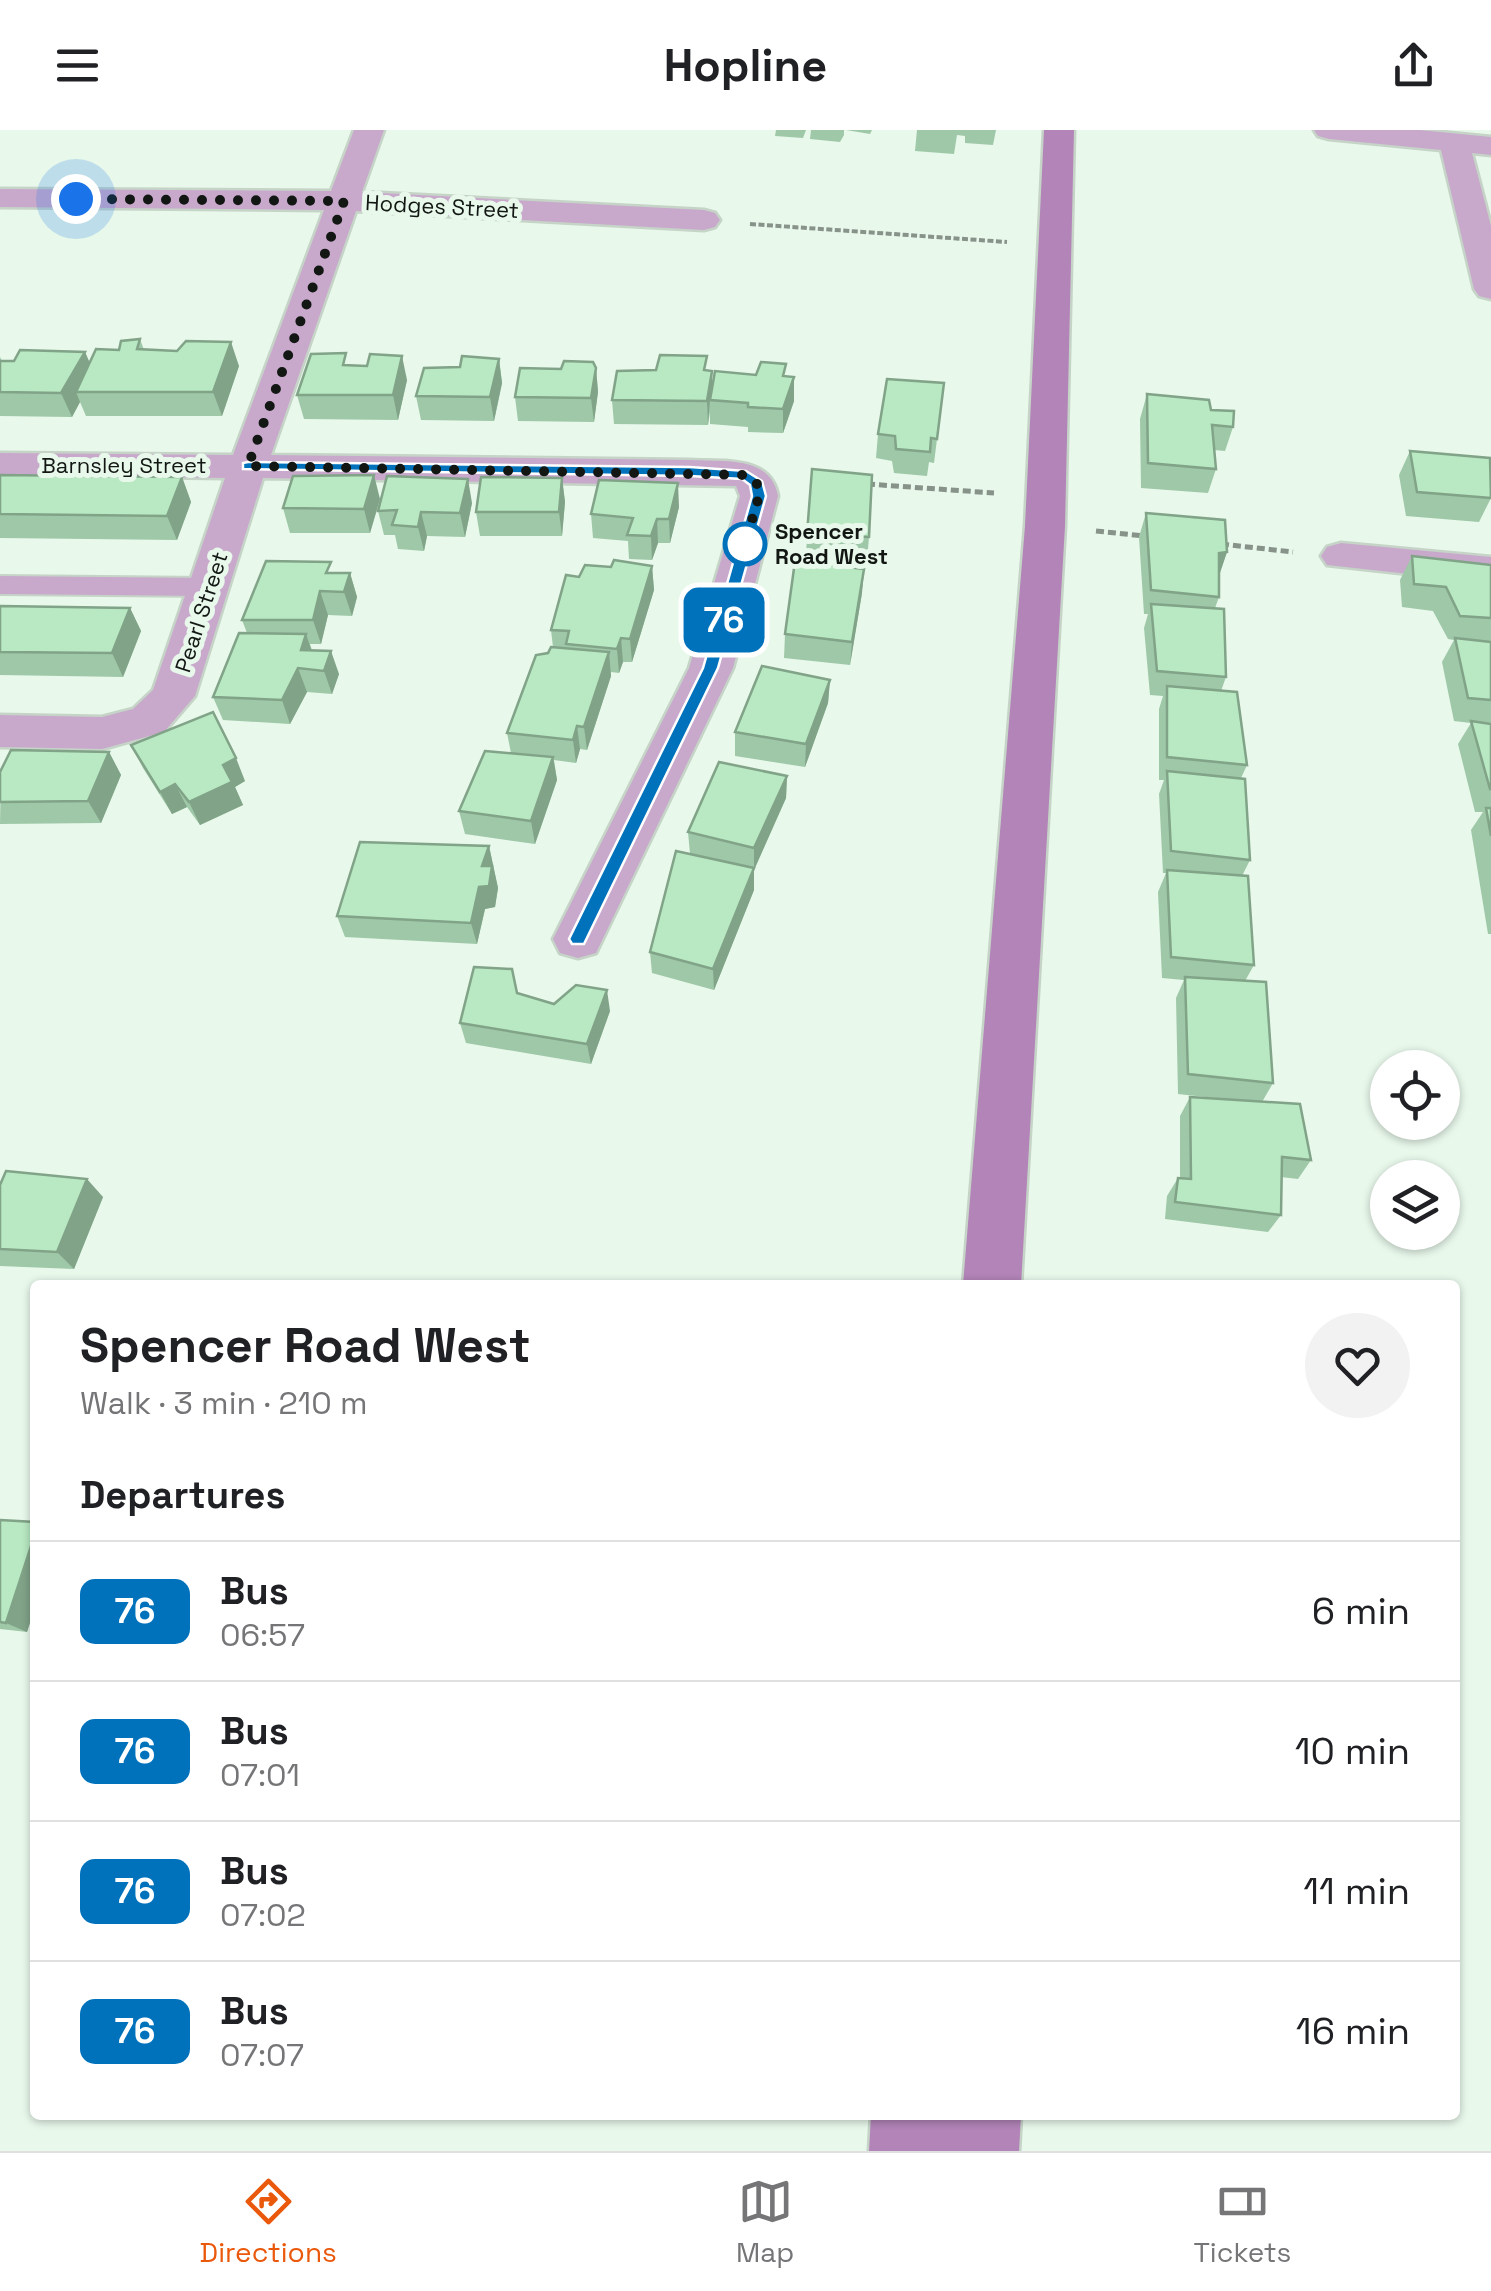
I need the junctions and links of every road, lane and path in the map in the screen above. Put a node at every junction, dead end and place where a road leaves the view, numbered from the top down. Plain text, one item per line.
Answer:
1 (369, 130) edge
2 (1060, 130) edge
3 (1329, 130) edge
4 (1454, 143) junction
5 (1491, 146) edge
6 (0, 198) edge
7 (344, 201) junction
8 (708, 208) junction
9 (1058, 246) junction
10 (694, 253) dead end
11 (1491, 289) edge
12 (0, 464) edge
13 (248, 466) junction
14 (866, 484) edge
15 (1045, 512) junction
16 (1160, 538) edge
17 (1217, 544) edge
18 (1346, 557) joint
19 (1491, 570) edge
20 (0, 585) edge
21 (208, 587) junction
22 (0, 732) edge
23 (578, 939) dead end
24 (992, 1280) edge
25 (911, 2120) edge
26 (981, 2120) edge
27 (908, 2151) edge
28 (979, 2151) edge

1 - 7 street, Pearl Street
2 - 9 street
3 - 4 street
4 - 5 street
4 - 11 street
6 - 7 street, Hodges Street
7 - 8 street, Hodges Street
7 - 13 street, Pearl Street
8 - 9 path
8 - 10 street
9 - 15 street
12 - 13 street, Barnsley Street
13 - 21 street, Pearl Street
13 - 23 street, Barnsley Street
14 - 15 path
15 - 16 path
15 - 24 street
17 - 18 path
18 - 19 street
20 - 21 lane
21 - 22 street, Pearl Street
25 - 27 street
26 - 28 street

